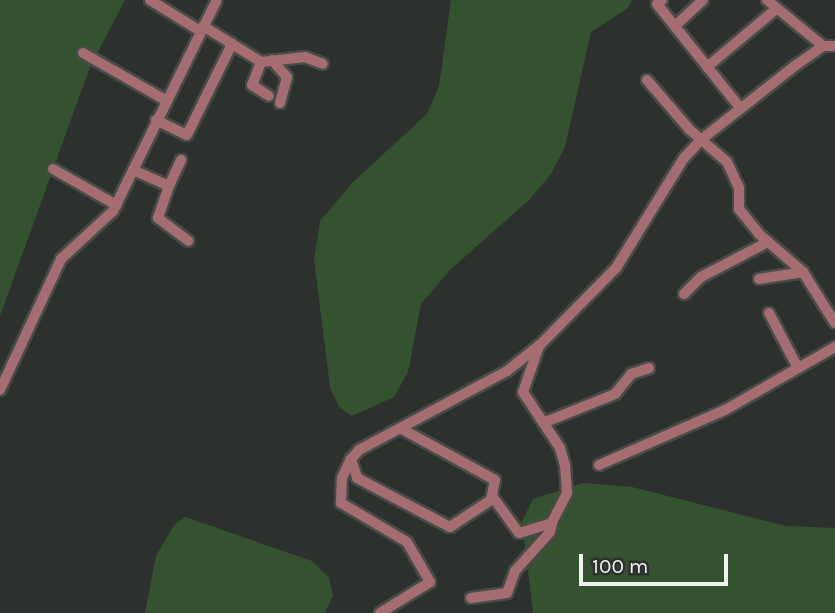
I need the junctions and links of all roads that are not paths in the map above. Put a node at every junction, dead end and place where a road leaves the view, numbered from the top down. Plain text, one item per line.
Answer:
1 (150, 0) edge
2 (217, 0) edge
3 (662, 0) edge
4 (703, 0) edge
5 (768, 0) edge
6 (776, 9) junction
7 (675, 26) junction
8 (202, 28) junction
9 (232, 44) junction
10 (829, 46) edge
11 (83, 53) dead end
12 (267, 61) junction
13 (323, 64) dead end
14 (707, 67) junction
15 (647, 80) dead end
16 (269, 96) dead end
17 (165, 100) junction
18 (280, 103) dead end
19 (741, 109) junction
20 (156, 120) junction
21 (702, 139) junction
22 (181, 160) dead end
23 (53, 169) dead end
24 (133, 170) junction
25 (169, 186) junction
26 (116, 205) junction
27 (188, 241) dead end
28 (768, 242) junction
29 (803, 272) junction
30 (759, 279) dead end
31 (684, 294) dead end
32 (769, 313) dead end
33 (835, 323) edge
34 (541, 344) junction
35 (835, 347) edge
36 (649, 368) dead end
37 (798, 368) junction
38 (0, 390) edge
39 (542, 423) junction
40 (402, 429) junction
41 (350, 460) junction
42 (599, 465) dead end
43 (492, 496) junction
44 (552, 523) junction
45 (471, 598) dead end
46 (380, 613) edge

1 - 8 street
2 - 8 street
3 - 7 street
4 - 7 street
5 - 6 street
6 - 10 street
6 - 14 street
7 - 14 street
8 - 9 street
8 - 17 street
9 - 12 street
9 - 20 street
10 - 19 street
11 - 17 street
12 - 13 street
12 - 16 street
12 - 18 street
14 - 19 street
15 - 21 street
17 - 20 street
19 - 21 street
20 - 24 street
21 - 28 street
21 - 34 street
22 - 25 street
23 - 26 street
24 - 25 street
24 - 26 street
25 - 27 street
26 - 38 street
28 - 29 street
28 - 31 street
29 - 30 street
29 - 33 street
32 - 37 street
34 - 39 street
34 - 40 street
35 - 37 street
36 - 39 street
37 - 42 street
39 - 44 street
40 - 41 street
40 - 43 street
41 - 43 street
41 - 46 street
43 - 44 street
44 - 45 street

